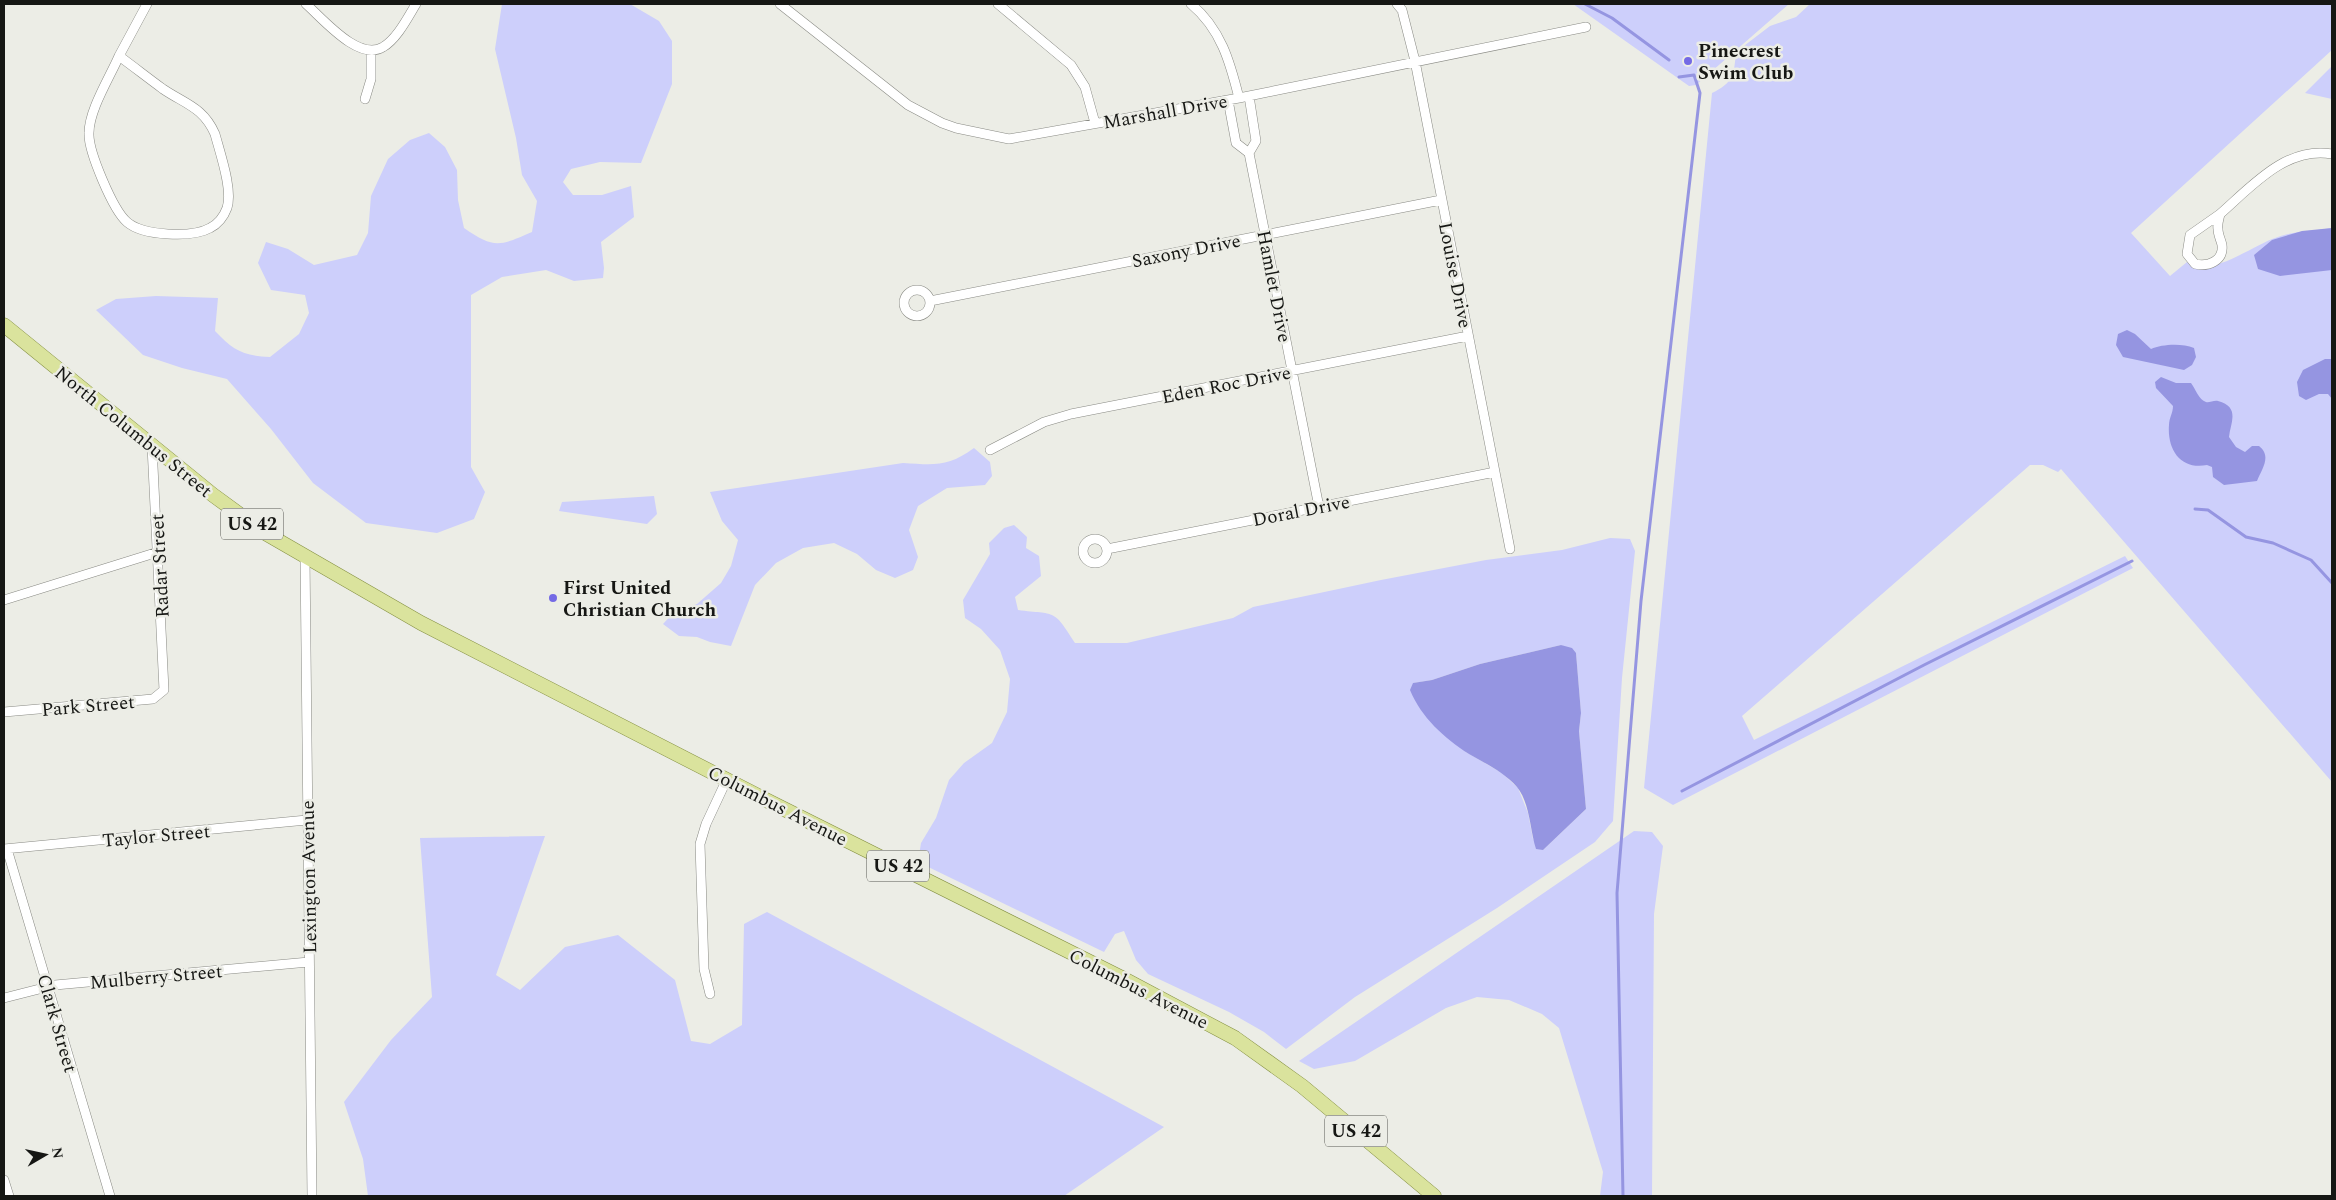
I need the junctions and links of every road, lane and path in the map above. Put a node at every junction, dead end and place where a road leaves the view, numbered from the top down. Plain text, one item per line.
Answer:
1 (147, 4) edge
2 (306, 4) edge
3 (416, 4) edge
4 (780, 4) edge
5 (998, 4) edge
6 (1191, 4) edge
7 (1397, 4) edge
8 (1586, 27) dead end
9 (371, 51) junction
10 (119, 56) junction
11 (1415, 61) junction
12 (1248, 96) junction
13 (1239, 98) junction
14 (365, 99) dead end
15 (1228, 100) junction
16 (1095, 123) junction
17 (1249, 153) junction
18 (2332, 154) edge
19 (1441, 200) junction
20 (2220, 214) junction
21 (1265, 235) junction
22 (930, 301) dead end
23 (4, 325) edge
24 (1468, 336) junction
25 (1292, 371) junction
26 (152, 446) junction
27 (990, 450) dead end
28 (1495, 472) junction
29 (1319, 507) junction
30 (1510, 548) dead end
31 (1107, 549) dead end
32 (158, 552) junction
33 (305, 557) junction
34 (4, 600) edge
35 (530, 679) joint
36 (165, 686) joint
37 (4, 712) edge
38 (727, 780) junction
39 (307, 820) junction
40 (5, 849) edge
41 (309, 962) junction
42 (47, 986) junction
43 (710, 994) dead end
44 (4, 998) edge
45 (4, 1180) edge
46 (9, 1196) edge
47 (110, 1196) edge
48 (312, 1196) edge
49 (1434, 1196) edge

1 - 10 street
2 - 9 street
3 - 9 street
4 - 16 street, Marshall Drive
5 - 16 street
6 - 13 street
7 - 11 street, Louise Drive
8 - 11 street, Marshall Drive
9 - 14 street
10 - 10 street
11 - 12 street, Marshall Drive
11 - 19 street, Louise Drive
12 - 13 street, Marshall Drive
12 - 17 street, Hamlet Drive
13 - 15 street, Marshall Drive
15 - 16 street, Marshall Drive
15 - 17 street, Hamlet Drive
17 - 21 street, Hamlet Drive
18 - 20 street
19 - 21 street, Saxony Drive
19 - 24 street, Louise Drive
20 - 20 street
21 - 22 street, Saxony Drive
21 - 25 street, Hamlet Drive
23 - 26 main road, North Columbus Street / US 42
24 - 25 street, Eden Roc Drive
24 - 28 street, Louise Drive
25 - 27 street, Eden Roc Drive
25 - 29 street, Hamlet Drive
26 - 32 street, Radar Street
26 - 33 main road, North Columbus Street / US 42
28 - 29 street, Doral Drive
28 - 30 street, Louise Drive
29 - 31 street, Doral Drive
32 - 34 street
32 - 36 street, Radar Street
33 - 35 main road, North Columbus Street / US 42
33 - 39 street, Lexington Avenue
35 - 38 main road, Columbus Avenue / US 42
36 - 37 street, Park Street
38 - 43 street
38 - 49 main road, Columbus Avenue / US 42
39 - 40 street, Taylor Street
39 - 41 street, Lexington Avenue
40 - 42 street, Clark Street
41 - 42 street, Mulberry Street
41 - 48 street, Lexington Avenue
42 - 44 street, Mulberry Street
42 - 47 street, Clark Street
45 - 46 street

